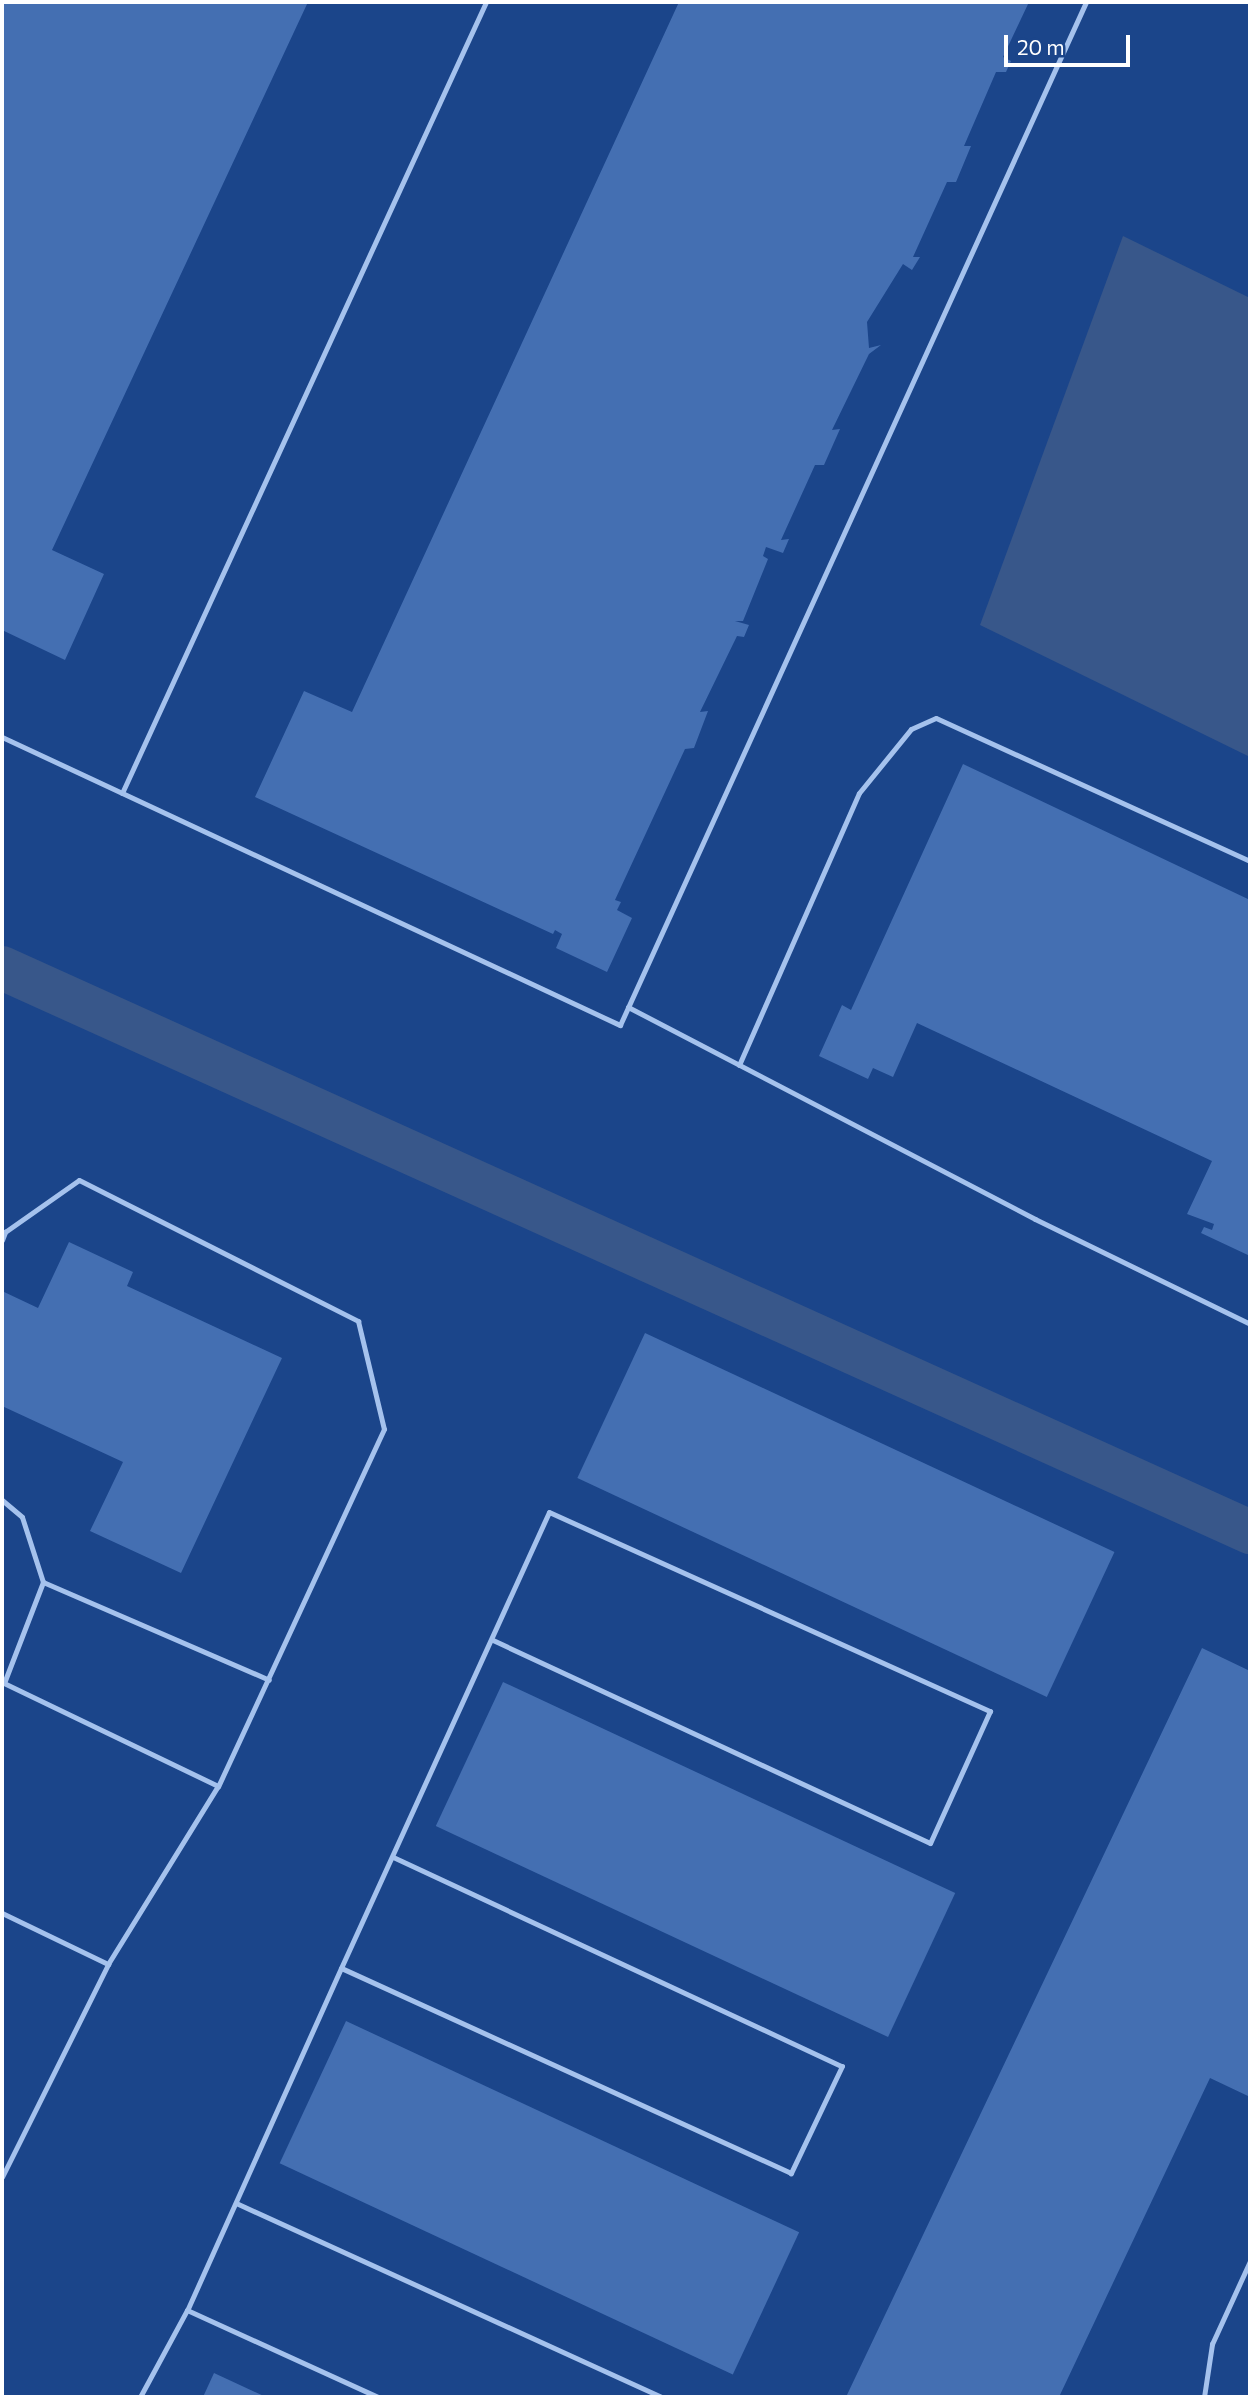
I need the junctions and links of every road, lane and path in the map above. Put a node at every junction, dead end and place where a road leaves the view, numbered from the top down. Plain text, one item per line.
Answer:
1 (486, 2) edge
2 (1086, 2) edge
3 (2, 737) edge
4 (122, 793) junction
5 (1250, 861) edge
6 (628, 1007) junction
7 (739, 1065) junction
8 (2, 1240) edge
9 (1250, 1324) edge
10 (2, 1500) edge
11 (43, 1582) junction
12 (492, 1640) junction
13 (269, 1680) junction
14 (3, 1682) edge
15 (218, 1786) junction
16 (393, 1857) junction
17 (2, 1913) edge
18 (108, 1964) junction
19 (341, 1968) junction
20 (2, 2177) edge
21 (236, 2203) junction
22 (1250, 2261) edge
23 (187, 2310) junction
24 (140, 2397) edge
25 (378, 2397) edge
26 (661, 2397) edge
27 (1204, 2397) edge

1 - 4 lane
2 - 6 lane
3 - 4 lane
4 - 6 lane
5 - 7 lane
6 - 7 lane
7 - 9 lane
8 - 13 lane
10 - 11 lane
11 - 13 lane
11 - 14 lane
12 - 12 lane
12 - 16 lane
13 - 15 lane
14 - 15 lane
15 - 18 lane
16 - 19 lane
16 - 19 lane
17 - 18 lane
18 - 20 lane
19 - 21 lane
21 - 23 lane
21 - 26 lane
22 - 27 lane
23 - 24 lane
23 - 25 lane

